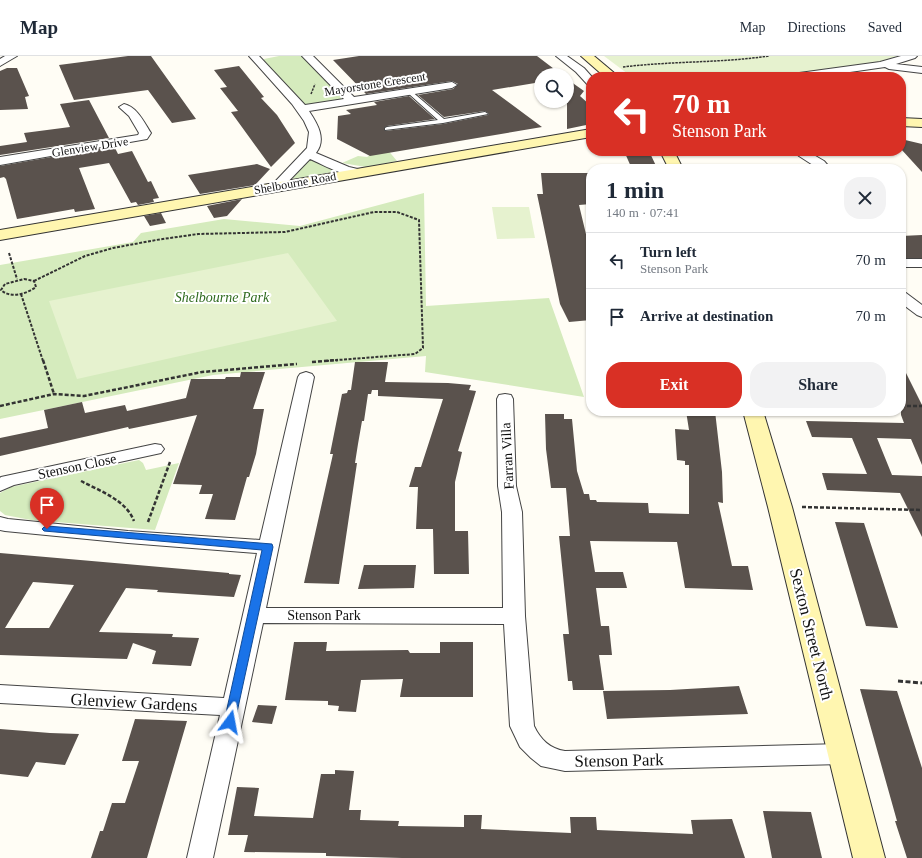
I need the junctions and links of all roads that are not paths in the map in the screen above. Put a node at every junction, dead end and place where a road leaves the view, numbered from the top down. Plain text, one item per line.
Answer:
1 (12, 56) edge
2 (258, 56) edge
3 (307, 56) edge
4 (561, 56) edge
5 (587, 56) edge
6 (912, 56) edge
7 (0, 63) edge
8 (881, 65) junction
9 (922, 70) edge
10 (606, 72) edge
11 (829, 72) edge
12 (586, 77) edge
13 (452, 85) dead end
14 (410, 92) junction
15 (352, 101) junction
16 (124, 107) dead end
17 (304, 108) junction
18 (485, 114) dead end
19 (443, 121) junction
20 (906, 122) edge
21 (921, 124) edge
22 (387, 129) dead end
23 (586, 134) edge
24 (308, 154) junction
25 (805, 156) edge
26 (0, 161) edge
27 (821, 164) edge
28 (358, 173) junction
29 (276, 187) junction
30 (0, 235) edge
31 (906, 263) edge
32 (922, 263) edge
33 (906, 300) edge
34 (922, 312) edge
35 (306, 378) dead end
36 (505, 399) dead end
37 (754, 416) edge
38 (155, 449) dead end
39 (0, 485) edge
40 (512, 512) joint
41 (0, 523) edge
42 (268, 547) junction
43 (253, 615) junction
44 (514, 616) junction
45 (0, 694) edge
46 (233, 707) junction
47 (842, 754) junction
48 (200, 858) edge
49 (869, 858) edge

1 - 7 street
2 - 17 street
3 - 15 street
4 - 12 street
5 - 10 main road
6 - 8 street
8 - 9 street
8 - 11 street
13 - 14 street, Mayorstone Crescent
14 - 15 street, Mayorstone Crescent
14 - 19 lane
15 - 17 street, Mayorstone Crescent
16 - 26 street, Glenview Drive
17 - 24 street
18 - 19 lane
19 - 22 lane
20 - 21 main road
23 - 28 main road, Shelbourne Road
24 - 28 street
24 - 29 street
25 - 27 street
28 - 29 main road, Shelbourne Road
29 - 30 main road, Shelbourne Road
31 - 32 street
33 - 34 street
35 - 42 street
36 - 40 street, Farran Villa
37 - 47 main road, Sexton Street North
38 - 39 street, Stenson Close
40 - 44 street, Stenson Park
41 - 42 street
42 - 43 street
43 - 44 street, Stenson Park
43 - 46 street
44 - 47 street, Stenson Park
45 - 46 street, Glenview Gardens
46 - 48 street
47 - 49 main road, Sexton Street North

